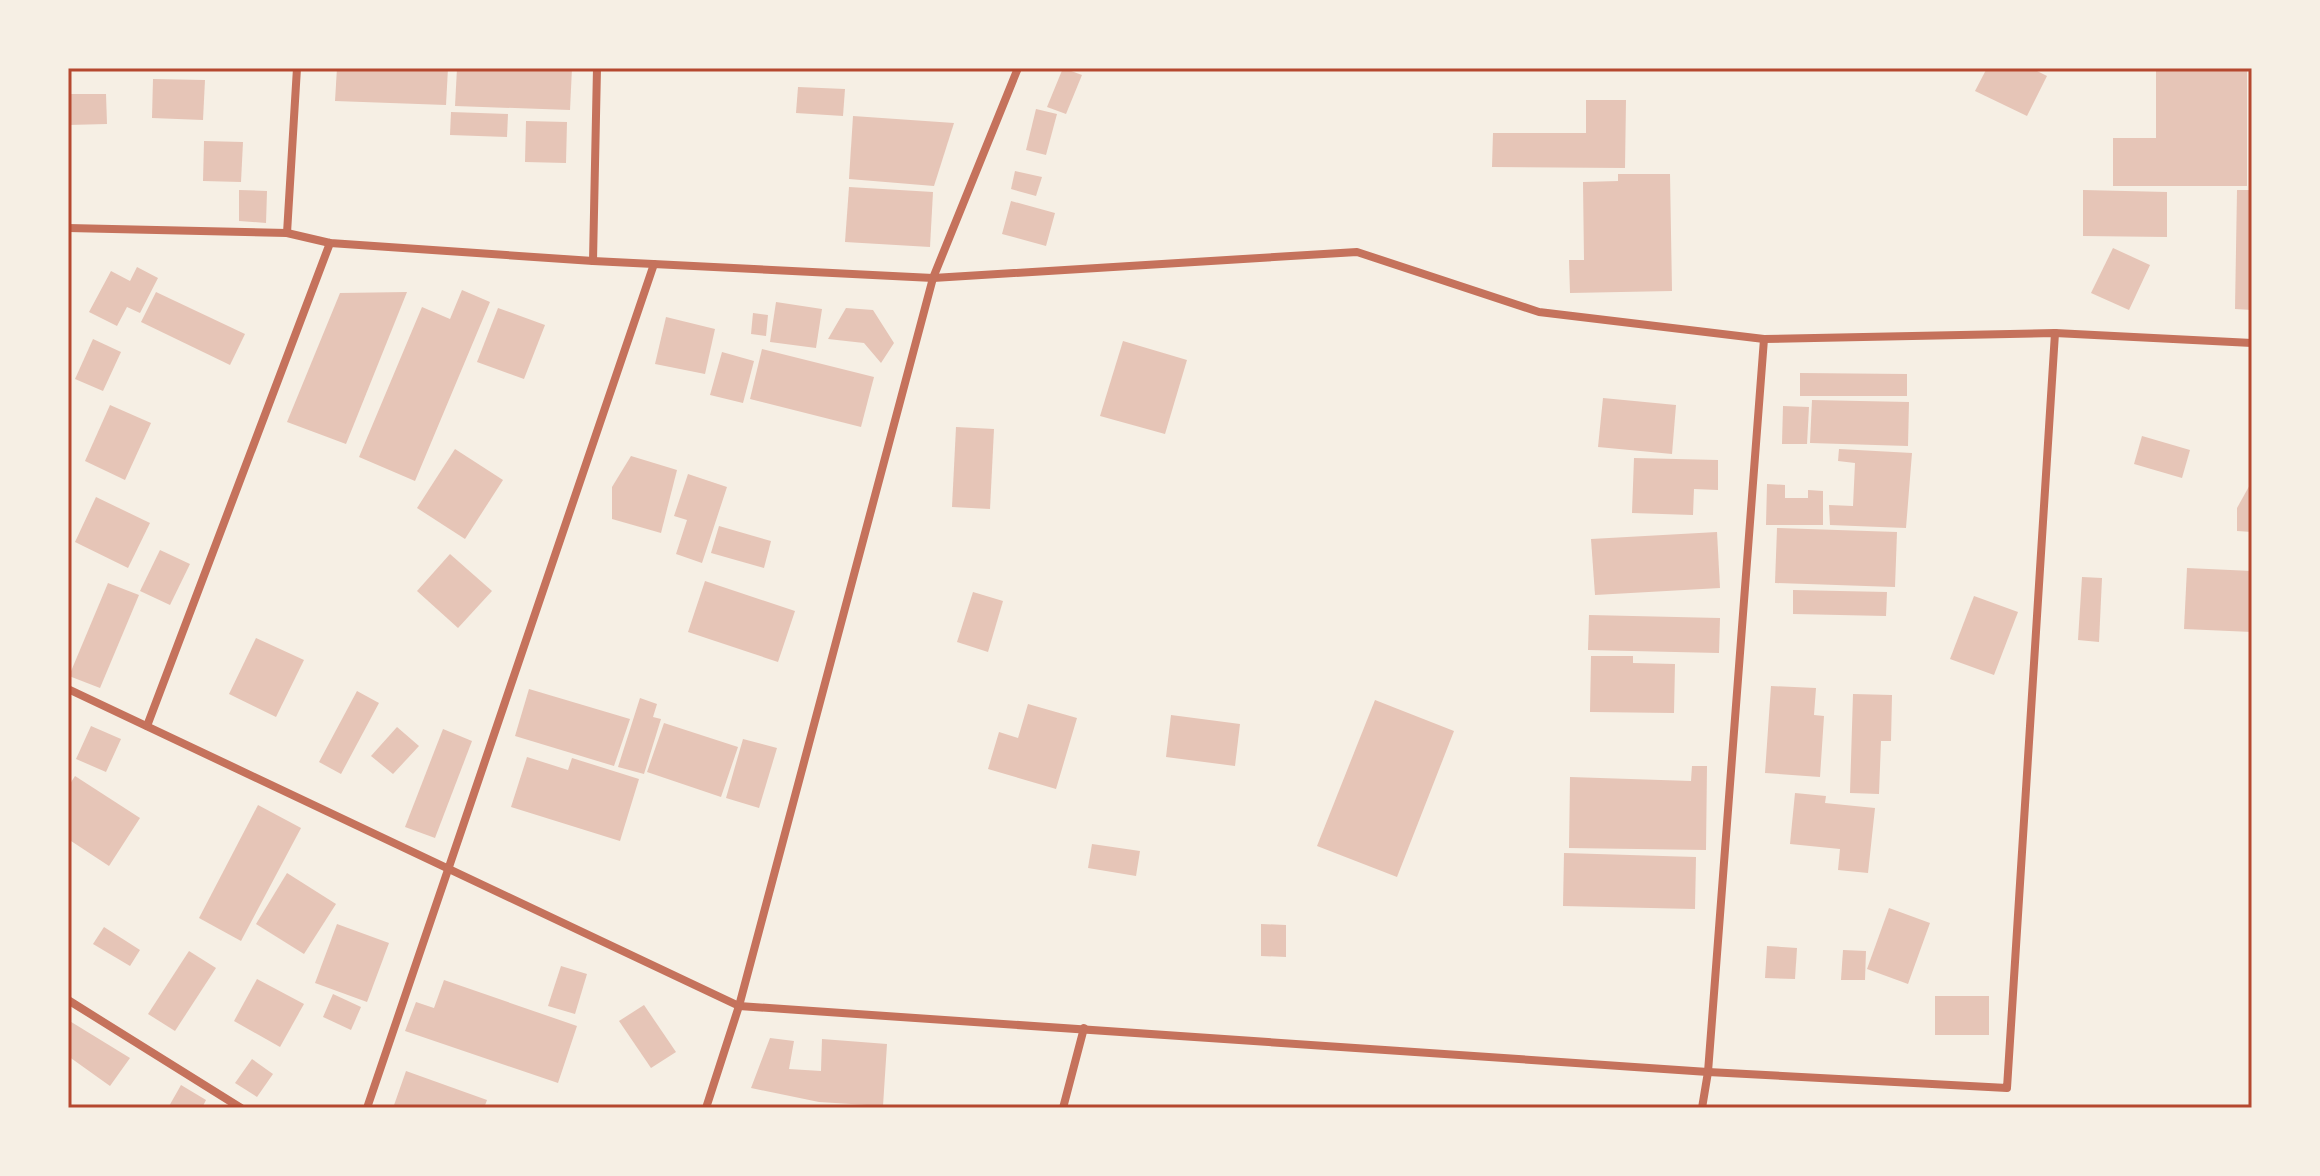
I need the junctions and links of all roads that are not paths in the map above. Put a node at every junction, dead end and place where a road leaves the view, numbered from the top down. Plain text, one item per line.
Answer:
1 (297, 68) edge
2 (597, 68) edge
3 (1018, 68) edge
4 (68, 228) edge
5 (287, 233) junction
6 (330, 243) junction
7 (593, 261) junction
8 (654, 264) junction
9 (933, 278) junction
10 (2055, 333) junction
11 (1764, 339) junction
12 (2252, 343) edge
13 (68, 689) edge
14 (147, 726) junction
15 (449, 869) junction
16 (68, 1000) edge
17 (739, 1006) junction
18 (1084, 1028) junction
19 (1708, 1072) junction
20 (241, 1108) edge
21 (367, 1108) edge
22 (706, 1108) edge
23 (1063, 1108) edge
24 (1702, 1108) edge

1 - 5 street
2 - 7 street
3 - 9 street
4 - 5 street
5 - 6 street
6 - 7 street
6 - 14 street
7 - 8 street
8 - 9 street
8 - 15 street
9 - 11 street
9 - 17 street
10 - 11 street
10 - 12 street
10 - 19 street
11 - 19 street
13 - 14 street
14 - 15 street
15 - 17 street
15 - 21 street
16 - 20 street
17 - 18 street
17 - 22 street
18 - 19 street
18 - 23 street
19 - 24 street

